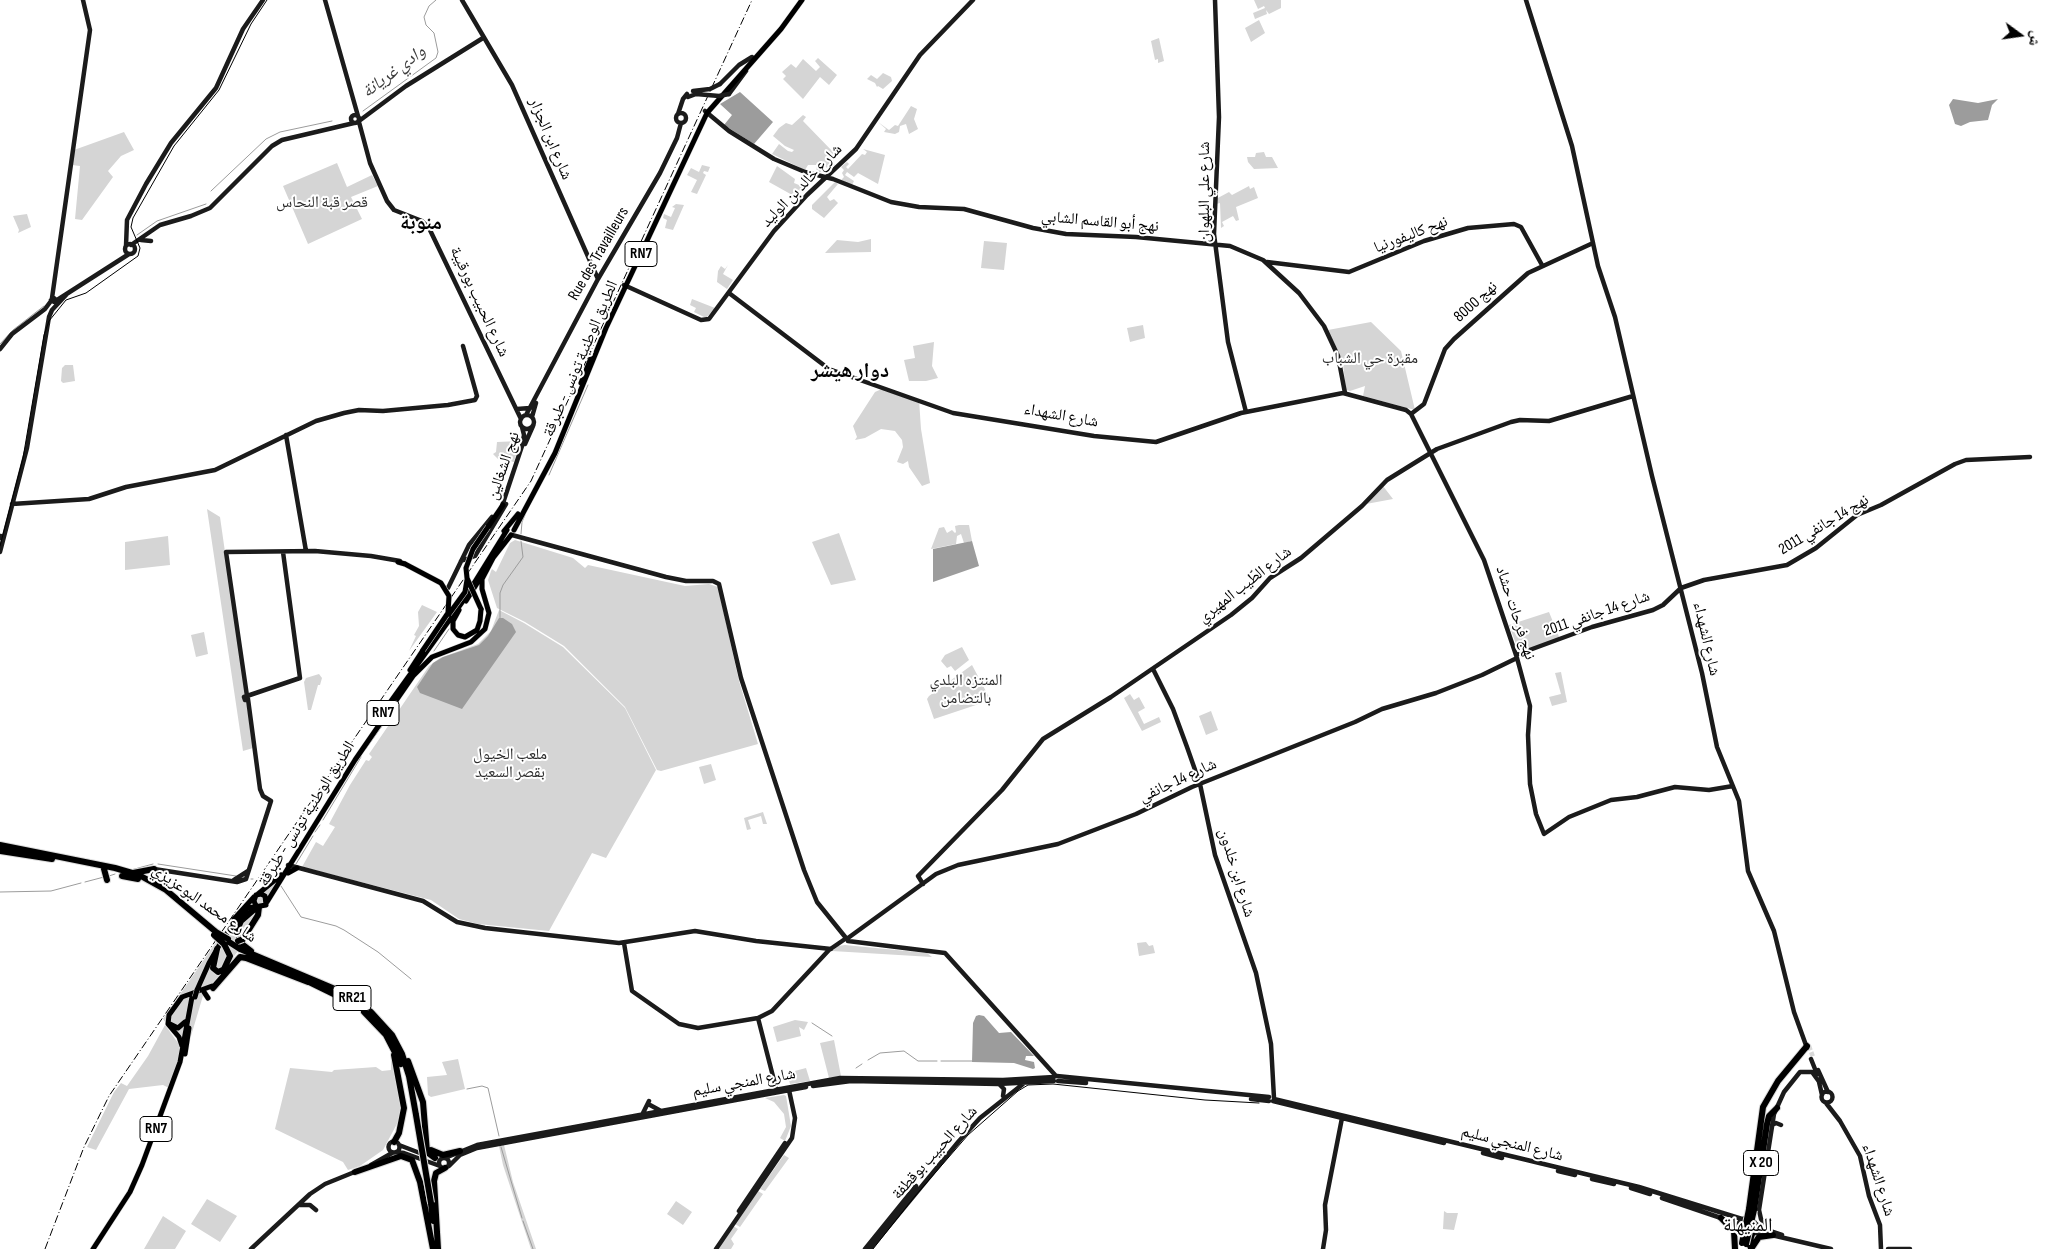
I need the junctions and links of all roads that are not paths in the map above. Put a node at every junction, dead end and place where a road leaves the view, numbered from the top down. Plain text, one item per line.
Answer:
1 (83, 0) edge
2 (263, 0) edge
3 (325, 0) edge
4 (463, 0) edge
5 (801, 0) edge
6 (973, 0) edge
7 (1216, 0) edge
8 (1526, 0) edge
9 (481, 39) junction
10 (752, 59) junction
11 (687, 95) junction
12 (706, 112) junction
13 (678, 114) junction
14 (686, 115) junction
15 (356, 119) junction
16 (681, 123) junction
17 (827, 177) junction
18 (155, 228) junction
19 (142, 239) junction
20 (1593, 243) junction
21 (1216, 245) junction
22 (129, 247) junction
23 (1267, 262) junction
24 (1542, 265) junction
25 (598, 279) junction
26 (625, 286) junction
27 (729, 293) junction
28 (66, 295) junction
29 (53, 299) junction
30 (45, 310) junction
31 (48, 324) junction
32 (463, 346) dead end
33 (0, 349) edge
34 (1345, 393) junction
35 (1633, 396) junction
36 (537, 397) junction
37 (516, 408) junction
38 (532, 408) junction
39 (1246, 412) junction
40 (1411, 414) junction
41 (524, 416) junction
42 (532, 417) junction
43 (573, 417) dead end
44 (567, 424) junction
45 (533, 426) junction
46 (522, 427) junction
47 (286, 435) junction
48 (1430, 453) junction
49 (2030, 457) dead end
50 (12, 504) junction
51 (503, 505) junction
52 (518, 514) junction
53 (500, 515) junction
54 (489, 528) junction
55 (511, 532) junction
56 (1, 537) edge
57 (498, 544) junction
58 (306, 551) junction
59 (0, 552) edge
60 (283, 552) junction
61 (465, 556) junction
62 (493, 558) junction
63 (396, 561) junction
64 (487, 568) junction
65 (466, 572) junction
66 (1682, 588) junction
67 (462, 601) junction
68 (482, 609) junction
69 (488, 621) junction
70 (478, 632) junction
71 (424, 653) junction
72 (432, 657) junction
73 (1516, 657) junction
74 (1153, 669) junction
75 (247, 698) junction
76 (1200, 784) junction
77 (1733, 786) junction
78 (0, 847) edge
79 (53, 858) junction
80 (289, 865) junction
81 (154, 868) joint
82 (297, 868) junction
83 (104, 869) junction
84 (144, 870) junction
85 (132, 873) junction
86 (122, 876) dead end
87 (284, 876) junction
88 (107, 880) dead end
89 (142, 880) junction
90 (923, 884) junction
91 (158, 885) junction
92 (257, 895) junction
93 (267, 902) junction
94 (257, 906) junction
95 (215, 933) junction
96 (847, 939) junction
97 (226, 942) junction
98 (624, 943) junction
99 (831, 948) junction
100 (217, 949) junction
101 (225, 969) junction
102 (313, 981) junction
103 (212, 987) junction
104 (204, 992) junction
105 (194, 994) junction
106 (208, 998) dead end
107 (187, 1017) junction
108 (758, 1018) junction
109 (394, 1043) junction
110 (1808, 1047) joint
111 (182, 1051) junction
112 (1056, 1078) junction
113 (774, 1080) junction
114 (1010, 1082) junction
115 (1026, 1083) junction
116 (998, 1084) junction
117 (1820, 1084) junction
118 (787, 1089) junction
119 (764, 1091) junction
120 (777, 1091) junction
121 (1828, 1092) junction
122 (1822, 1095) junction
123 (1005, 1096) junction
124 (1271, 1099) junction
125 (1831, 1100) junction
126 (1826, 1103) junction
127 (1777, 1108) junction
128 (661, 1110) junction
129 (642, 1114) junction
130 (1766, 1116) junction
131 (1342, 1118) junction
132 (1840, 1121) junction
133 (1772, 1125) junction
134 (1781, 1125) dead end
135 (427, 1140) junction
136 (397, 1143) junction
137 (388, 1148) junction
138 (460, 1151) junction
139 (394, 1152) junction
140 (404, 1153) junction
141 (435, 1158) junction
142 (444, 1158) junction
143 (375, 1161) junction
144 (445, 1167) junction
145 (355, 1172) junction
146 (420, 1182) junction
147 (429, 1203) junction
148 (297, 1205) junction
149 (316, 1210) dead end
150 (1721, 1218) junction
151 (1742, 1219) junction
152 (1755, 1223) junction
153 (1739, 1229) junction
154 (1772, 1233) junction
155 (1753, 1234) junction
156 (1746, 1247) edge
157 (95, 1249) edge
158 (250, 1249) edge
159 (433, 1249) edge
160 (438, 1249) edge
161 (714, 1249) edge
162 (865, 1249) edge
163 (870, 1249) edge
164 (1322, 1249) edge
165 (1736, 1249) edge
166 (1830, 1249) edge
167 (1881, 1249) edge
168 (1888, 1249) edge
169 (1910, 1249) edge

1 - 29 street
2 - 22 street
3 - 15 street, شارع الحبيب بورقيبة
4 - 9 street, شارع ابن الجزار
5 - 10 main road, الطريق الوطنية تونس - طبرقة / RN7
6 - 17 street, شارع خالد بن الوليد
7 - 21 street, شارع علي البلهوان
8 - 20 street, شارع الشهداء
9 - 15 street
9 - 25 street, شارع ابن الجزار
10 - 11 street, bridge
10 - 11 street, bridge
10 - 12 main road, الطريق الوطنية تونس - طبرقة / RN7
11 - 13 street
11 - 14 street
12 - 17 street, نهج أبو القاسم الشابي
12 - 26 main road, الطريق الوطنية تونس - طبرقة / RN7
13 - 14 street
13 - 16 street
14 - 16 street, Rue des Travailleurs
15 - 18 street
15 - 37 street, شارع الحبيب بورقيبة
16 - 25 street, Rue des Travailleurs
17 - 21 street, نهج أبو القاسم الشابي
17 - 27 street, شارع خالد بن الوليد
18 - 19 street
18 - 19 street
19 - 22 street
20 - 24 street, نهج 8000
20 - 35 street, شارع الشهداء
21 - 23 street, نهج أبو القاسم الشابي
21 - 39 street, شارع علي البلهوان
22 - 28 street
22 - 29 street
23 - 24 street, نهح كاليفورنيا
23 - 34 street, نهج أبو القاسم الشابي
24 - 40 street, نهج 8000
25 - 36 street, Rue des Travailleurs
26 - 27 street, شارع خالد بن الوليد
26 - 44 main road, الطريق الوطنية تونس - طبرقة / RN7
26 - 52 main road, الطريق الوطنية تونس - طبرقة / RN7
27 - 39 street, شارع الشهداء
28 - 29 street
28 - 31 street
29 - 30 street
30 - 31 street
30 - 33 street
31 - 50 street
32 - 47 street
34 - 39 street, شارع الشهداء
34 - 40 street, شارع الشهداء
35 - 48 street, شارع الطّيب المهيري
35 - 66 street, شارع الشهداء
36 - 38 street, Rue des Travailleurs
36 - 42 street, Rue des Travailleurs
37 - 38 street
37 - 41 street, شارع الحبيب بورقيبة
38 - 41 street, Rue des Travailleurs
40 - 48 street, نهج فرحات حشاد
41 - 42 street
41 - 46 street
42 - 45 street
43 - 44 main road
44 - 55 main road, الطريق الوطنية تونس - طبرقة / RN7
45 - 46 street
45 - 53 street, نهج الشغالين
46 - 51 street
47 - 50 street
47 - 58 street
48 - 73 street, نهج فرحات حشاد
48 - 74 street, شارع الطّيب المهيري
49 - 66 street, نهج 14 جانفي 2011
50 - 56 street
51 - 54 main road
51 - 61 street
52 - 55 main road, الطريق الوطنية تونس - طبرقة / RN7
52 - 57 main road, RN7
53 - 54 main road
53 - 61 street, نهج الشغالين
54 - 65 main road, bridge
54 - 68 main road, bridge
55 - 57 main road, الطريق الوطنية تونس - طبرقة / RN7
55 - 62 main road, الطريق الوطنية تونس - طبرقة / RN7
55 - 96 street
56 - 59 street
57 - 67 main road, الطريق الوطنية تونس - طبرقة / RN7
58 - 60 street
58 - 63 street
60 - 75 street
60 - 75 street
61 - 63 street
62 - 64 main road, الطريق الوطنية تونس - طبرقة / RN7
62 - 69 main road
63 - 71 main road, bridge
64 - 68 main road
64 - 69 main road, الطريق الوطنية تونس - طبرقة / RN7
65 - 68 main road, bridge
65 - 71 main road, bridge
66 - 73 street, شارع 14 جانفي 2011
66 - 77 street, شارع الشهداء
67 - 70 main road
67 - 71 main road, الطريق الوطنية تونس - طبرقة / RN7
68 - 70 main road
69 - 72 main road, الطريق الوطنية تونس - طبرقة / RN7
70 - 72 main road
71 - 80 main road, الطريق الوطنية تونس - طبرقة / RN7
72 - 80 main road, الطريق الوطنية تونس - طبرقة / RN7
73 - 76 street, شارع 14 جانفي
73 - 77 street, نهج فرحات حشاد
74 - 76 street, شارع ابن خلدون
74 - 90 street, شارع الطّيب المهيري
75 - 81 street
76 - 90 street, شارع 14 جانفي
76 - 124 street, شارع ابن خلدون
77 - 110 street, شارع الشهداء
78 - 79 highway
78 - 79 highway, شارع محمد البوعزيزي
79 - 83 highway, شارع محمد البوعزيزي
79 - 85 highway, شارع محمد البوعزيزي
80 - 82 street
80 - 87 main road, الطريق الوطنية تونس - طبرقة / RN7
80 - 92 main road, الطريق الوطنية تونس - طبرقة / RN7
81 - 84 highway
82 - 87 main road
82 - 98 street
83 - 88 highway
83 - 89 highway, شارع محمد البوعزيزي
84 - 85 highway
84 - 91 highway
85 - 91 highway, شارع محمد البوعزيزي
86 - 89 highway
87 - 93 main road, الطريق الوطنية تونس - طبرقة / RN7
89 - 95 highway, شارع محمد البوعزيزي
90 - 96 street, شارع 14 جانفي
91 - 95 highway, شارع محمد البوعزيزي
92 - 93 main road
92 - 94 main road
92 - 105 main road, الطريق الوطنية تونس - طبرقة / RN7
93 - 94 main road, RN7
94 - 97 highway
94 - 100 main road, الطريق الوطنية تونس - طبرقة / RN7
94 - 102 highway
95 - 97 highway, شارع محمد البوعزيزي, bridge
96 - 99 street
96 - 112 street
97 - 101 highway
97 - 102 highway, شارع محمد البوعزيزي / RR21
98 - 99 street
98 - 108 street
99 - 108 street
100 - 101 highway
100 - 105 main road, الطريق الوطنية تونس - طبرقة / RN7
101 - 103 highway
102 - 103 highway
102 - 109 highway, شارع محمد البوعزيزي / RR21
103 - 104 main road
103 - 111 main road
104 - 106 main road
104 - 107 main road
105 - 107 main road, الطريق الوطنية تونس - طبرقة / RN7
105 - 157 main road, الطريق الوطنية تونس - طبرقة / RN7
107 - 111 main road, الطريق الوطنية تونس - طبرقة / RN7
108 - 113 street
109 - 135 highway
109 - 136 highway
109 - 147 highway, شارع محمد البوعزيزي / RR21, bridge
110 - 130 highway
111 - 157 main road, الطريق الوطنية تونس - طبرقة / RN7
112 - 114 street, شارع المنجي سليم
112 - 115 street, شارع المنجي سليم
112 - 124 street, شارع المنجي سليم
113 - 118 street
113 - 119 street
113 - 120 street
114 - 115 street, شارع المنجي سليم
114 - 116 street, شارع المنجي سليم
114 - 118 street, شارع المنجي سليم
114 - 123 street, شارع الحبيب بوقطفة
115 - 123 street, شارع الحبيب بوقطفة
116 - 118 street, شارع المنجي سليم
116 - 123 street
117 - 121 street
117 - 122 street
117 - 127 street, X 20
118 - 120 street, شارع المنجي سليم
118 - 161 street
119 - 120 street, شارع المنجي سليم
119 - 128 street, شارع المنجي سليم
120 - 144 street, شارع المنجي سليم
121 - 122 street
121 - 125 street
122 - 126 street
123 - 162 street, شارع الحبيب بوقطفة
123 - 163 street, شارع الحبيب بوقطفة
124 - 131 street, شارع المنجي سليم
124 - 151 street, شارع المنجي سليم
125 - 126 street
125 - 132 street
126 - 132 street
127 - 130 highway
127 - 133 street, X 20
128 - 129 street, شارع المنجي سليم
128 - 129 street
129 - 138 street, شارع المنجي سليم
130 - 156 highway, X 20, bridge
131 - 150 street, شارع المنجي سليم
131 - 164 street
132 - 167 street, شارع الشهداء
133 - 134 street
133 - 154 street, X 20
135 - 138 highway
135 - 141 highway
136 - 137 street
136 - 139 street
136 - 141 street, شارع المنجي سليم
137 - 139 street
137 - 143 street
138 - 142 street, شارع المنجي سليم
139 - 140 street
139 - 143 street
140 - 144 street
140 - 146 highway
141 - 142 street, شارع المنجي سليم
142 - 144 street
142 - 144 street
143 - 145 street
144 - 160 highway
145 - 146 highway
145 - 148 street
146 - 159 highway
147 - 159 highway, شارع محمد البوعزيزي / RR21
147 - 160 highway, شارع محمد البوعزيزي / RR21
148 - 149 street
148 - 158 street
150 - 153 street, شارع المنجي سليم
150 - 165 highway
151 - 152 street
151 - 153 street
152 - 154 street
152 - 155 street
153 - 155 street
153 - 165 highway
154 - 155 street
154 - 156 highway
154 - 166 street
155 - 156 highway
168 - 169 street

